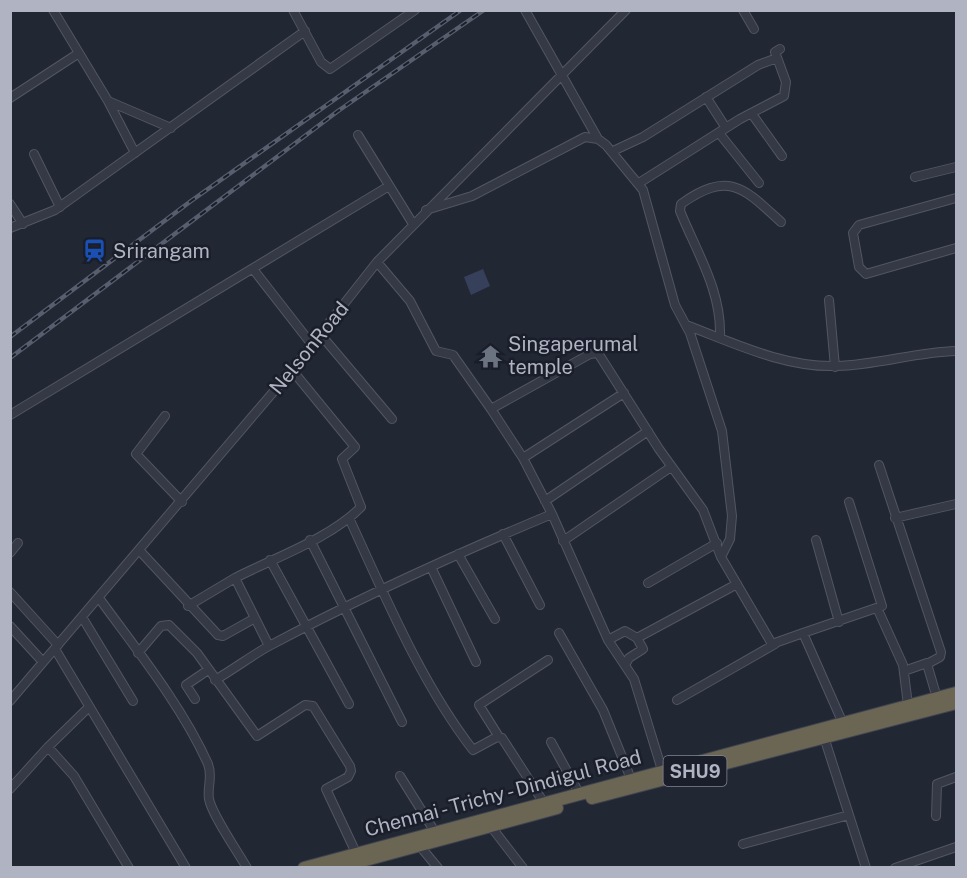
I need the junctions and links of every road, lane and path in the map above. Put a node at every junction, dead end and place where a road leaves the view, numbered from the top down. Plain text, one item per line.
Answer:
1 (52, 10) edge
2 (293, 10) edge
3 (415, 10) edge
4 (525, 10) edge
5 (626, 10) edge
6 (743, 10) edge
7 (754, 30) dead end
8 (305, 31) junction
9 (780, 49) dead end
10 (79, 53) junction
11 (777, 58) junction
12 (563, 74) junction
13 (706, 97) junction
14 (10, 98) edge
15 (108, 101) junction
16 (752, 114) junction
17 (171, 128) junction
18 (723, 130) junction
19 (358, 135) dead end
20 (598, 139) junction
21 (613, 151) junction
22 (135, 153) junction
23 (34, 154) dead end
24 (782, 156) dead end
25 (957, 167) edge
26 (915, 177) dead end
27 (639, 183) junction
28 (759, 183) dead end
29 (389, 186) junction
30 (957, 198) edge
31 (10, 204) edge
32 (60, 207) junction
33 (426, 210) junction
34 (781, 222) dead end
35 (23, 224) junction
36 (413, 224) junction
37 (10, 228) edge
38 (957, 248) edge
39 (377, 262) junction
40 (253, 269) junction
41 (829, 300) dead end
42 (686, 325) junction
43 (321, 335) junction
44 (720, 338) junction
45 (313, 346) junction
46 (957, 351) edge
47 (835, 367) junction
48 (292, 370) junction
49 (624, 393) junction
50 (491, 409) junction
51 (10, 415) edge
52 (165, 416) dead end
53 (392, 419) dead end
54 (648, 431) junction
55 (523, 458) junction
56 (879, 465) dead end
57 (671, 467) junction
58 (544, 501) junction
59 (182, 502) junction
60 (849, 502) dead end
61 (957, 504) edge
62 (552, 514) junction
63 (349, 518) junction
64 (895, 518) junction
65 (503, 534) junction
66 (310, 540) junction
67 (816, 540) dead end
68 (563, 541) junction
69 (18, 543) dead end
70 (717, 543) junction
71 (140, 551) junction
72 (10, 553) edge
73 (458, 554) junction
74 (721, 557) junction
75 (270, 560) junction
76 (431, 567) junction
77 (235, 578) junction
78 (648, 583) dead end
79 (737, 584) junction
80 (382, 590) junction
81 (10, 592) edge
82 (99, 598) junction
83 (540, 605) dead end
84 (188, 606) junction
85 (344, 607) junction
86 (878, 610) junction
87 (82, 617) junction
88 (255, 618) junction
89 (495, 619) dead end
90 (839, 622) junction
91 (10, 626) edge
92 (308, 626) junction
93 (559, 633) dead end
94 (803, 633) junction
95 (637, 638) junction
96 (608, 640) junction
97 (776, 644) junction
98 (269, 646) junction
99 (57, 647) junction
100 (138, 653) junction
101 (548, 660) dead end
102 (44, 662) junction
103 (476, 662) dead end
104 (927, 663) junction
105 (625, 665) junction
106 (208, 670) junction
107 (904, 671) junction
108 (215, 680) junction
109 (957, 693) edge
110 (937, 698) junction
111 (195, 699) dead end
112 (677, 700) dead end
113 (10, 701) edge
114 (134, 701) dead end
115 (349, 704) dead end
116 (957, 704) edge
117 (908, 705) junction
118 (89, 707) junction
119 (402, 722) dead end
120 (844, 726) junction
121 (499, 736) junction
122 (824, 737) junction
123 (551, 742) dead end
124 (48, 747) junction
125 (662, 770) junction
126 (400, 776) dead end
127 (957, 777) edge
128 (632, 779) junction
129 (10, 789) edge
130 (579, 793) junction
131 (544, 803) junction
132 (849, 815) junction
133 (936, 816) dead end
134 (488, 823) junction
135 (427, 839) junction
136 (743, 844) dead end
137 (957, 847) edge
138 (357, 856) junction
139 (129, 867) edge
140 (186, 867) edge
141 (247, 867) edge
142 (304, 867) edge
143 (336, 867) edge
144 (438, 867) edge
145 (523, 867) edge
146 (866, 867) edge
147 (895, 867) edge

1 - 10 street
2 - 8 street
3 - 8 street
4 - 12 street
5 - 12 street, NelsonRoad
6 - 7 street
8 - 17 street
9 - 11 street
10 - 14 street
10 - 15 street
11 - 13 street
11 - 16 street
12 - 20 street
12 - 33 street, NelsonRoad
13 - 18 street
13 - 21 street
15 - 17 street
15 - 22 street
16 - 18 street
16 - 24 street
17 - 22 street
18 - 27 street
18 - 28 street
19 - 29 street
20 - 21 street
20 - 33 street
21 - 27 street
22 - 32 street
23 - 32 street
25 - 26 street
27 - 42 street
29 - 36 street
29 - 40 street
30 - 38 street
31 - 35 street
32 - 35 street
33 - 36 street, NelsonRoad
34 - 44 street
35 - 37 street
36 - 39 street, NelsonRoad
39 - 43 street, NelsonRoad
39 - 50 street
40 - 45 street
40 - 51 street
41 - 47 street
42 - 44 street
42 - 74 street
43 - 45 street, NelsonRoad
43 - 53 street
44 - 47 street
45 - 48 street, NelsonRoad
46 - 47 street
48 - 59 street, NelsonRoad
48 - 63 street
49 - 50 street
49 - 54 street
49 - 55 street
50 - 55 street
52 - 59 street
54 - 57 street
54 - 58 street
55 - 58 street
56 - 64 street
57 - 68 street
57 - 70 street
58 - 62 street
59 - 71 street, NelsonRoad
60 - 86 street
61 - 64 street
62 - 65 street
62 - 68 street
63 - 66 street
63 - 80 street
64 - 104 street
65 - 73 street
65 - 83 street
66 - 75 street
66 - 85 street
67 - 90 street
68 - 96 street
69 - 72 street
70 - 74 street
70 - 78 street
71 - 82 street, NelsonRoad
71 - 84 street
73 - 76 street
73 - 89 street
74 - 79 street
75 - 77 street
75 - 92 street
76 - 80 street
76 - 103 street
77 - 84 street
77 - 88 street
79 - 95 street
79 - 97 street
80 - 85 street
80 - 121 street
81 - 99 street
82 - 87 street, NelsonRoad
82 - 100 street
84 - 88 street
85 - 92 street
85 - 119 street
86 - 90 street
86 - 107 street
87 - 99 street, NelsonRoad
87 - 114 street
88 - 98 street
90 - 94 street
91 - 102 street
92 - 98 street
92 - 115 street
93 - 128 street
94 - 97 street
94 - 120 street
95 - 96 street
95 - 105 street
96 - 105 street
97 - 112 street
98 - 108 street
99 - 102 street, NelsonRoad
99 - 118 street
100 - 106 street
100 - 141 street
101 - 121 street
102 - 113 street, NelsonRoad
104 - 107 street
104 - 110 street
105 - 125 street
106 - 108 street
106 - 111 street
107 - 117 street
108 - 138 street
109 - 110 highway, Chennai - Trichy - Dindigul Road / SHU9
110 - 117 highway, Chennai - Trichy - Dindigul Road / SHU9
116 - 120 highway, Chennai - Trichy - Dindigul Road / SHU9
117 - 120 highway, Chennai - Trichy - Dindigul Road / SHU9
118 - 124 street
118 - 140 street
120 - 122 highway, Chennai - Trichy - Dindigul Road / SHU9
120 - 125 highway, Chennai - Trichy - Dindigul Road / SHU9
121 - 131 street
122 - 132 street
122 - 134 highway, Chennai - Trichy - Dindigul Road / SHU9
123 - 130 street
124 - 129 street
124 - 139 street
125 - 128 highway, Chennai - Trichy - Dindigul Road / SHU9
126 - 135 street
127 - 133 street
128 - 130 highway, Chennai - Trichy - Dindigul Road / SHU9
130 - 131 highway, Chennai - Trichy - Dindigul Road / SHU9
131 - 134 highway, Chennai - Trichy - Dindigul Road / SHU9
132 - 136 street
132 - 146 street
134 - 135 highway, Chennai - Trichy - Dindigul Road / SHU9
134 - 145 street
135 - 138 highway, Chennai - Trichy - Dindigul Road
135 - 144 street
137 - 147 street
138 - 142 highway, Chennai - Trichy - Dindigul Road
138 - 143 highway, Chennai - Trichy - Dindigul Road

